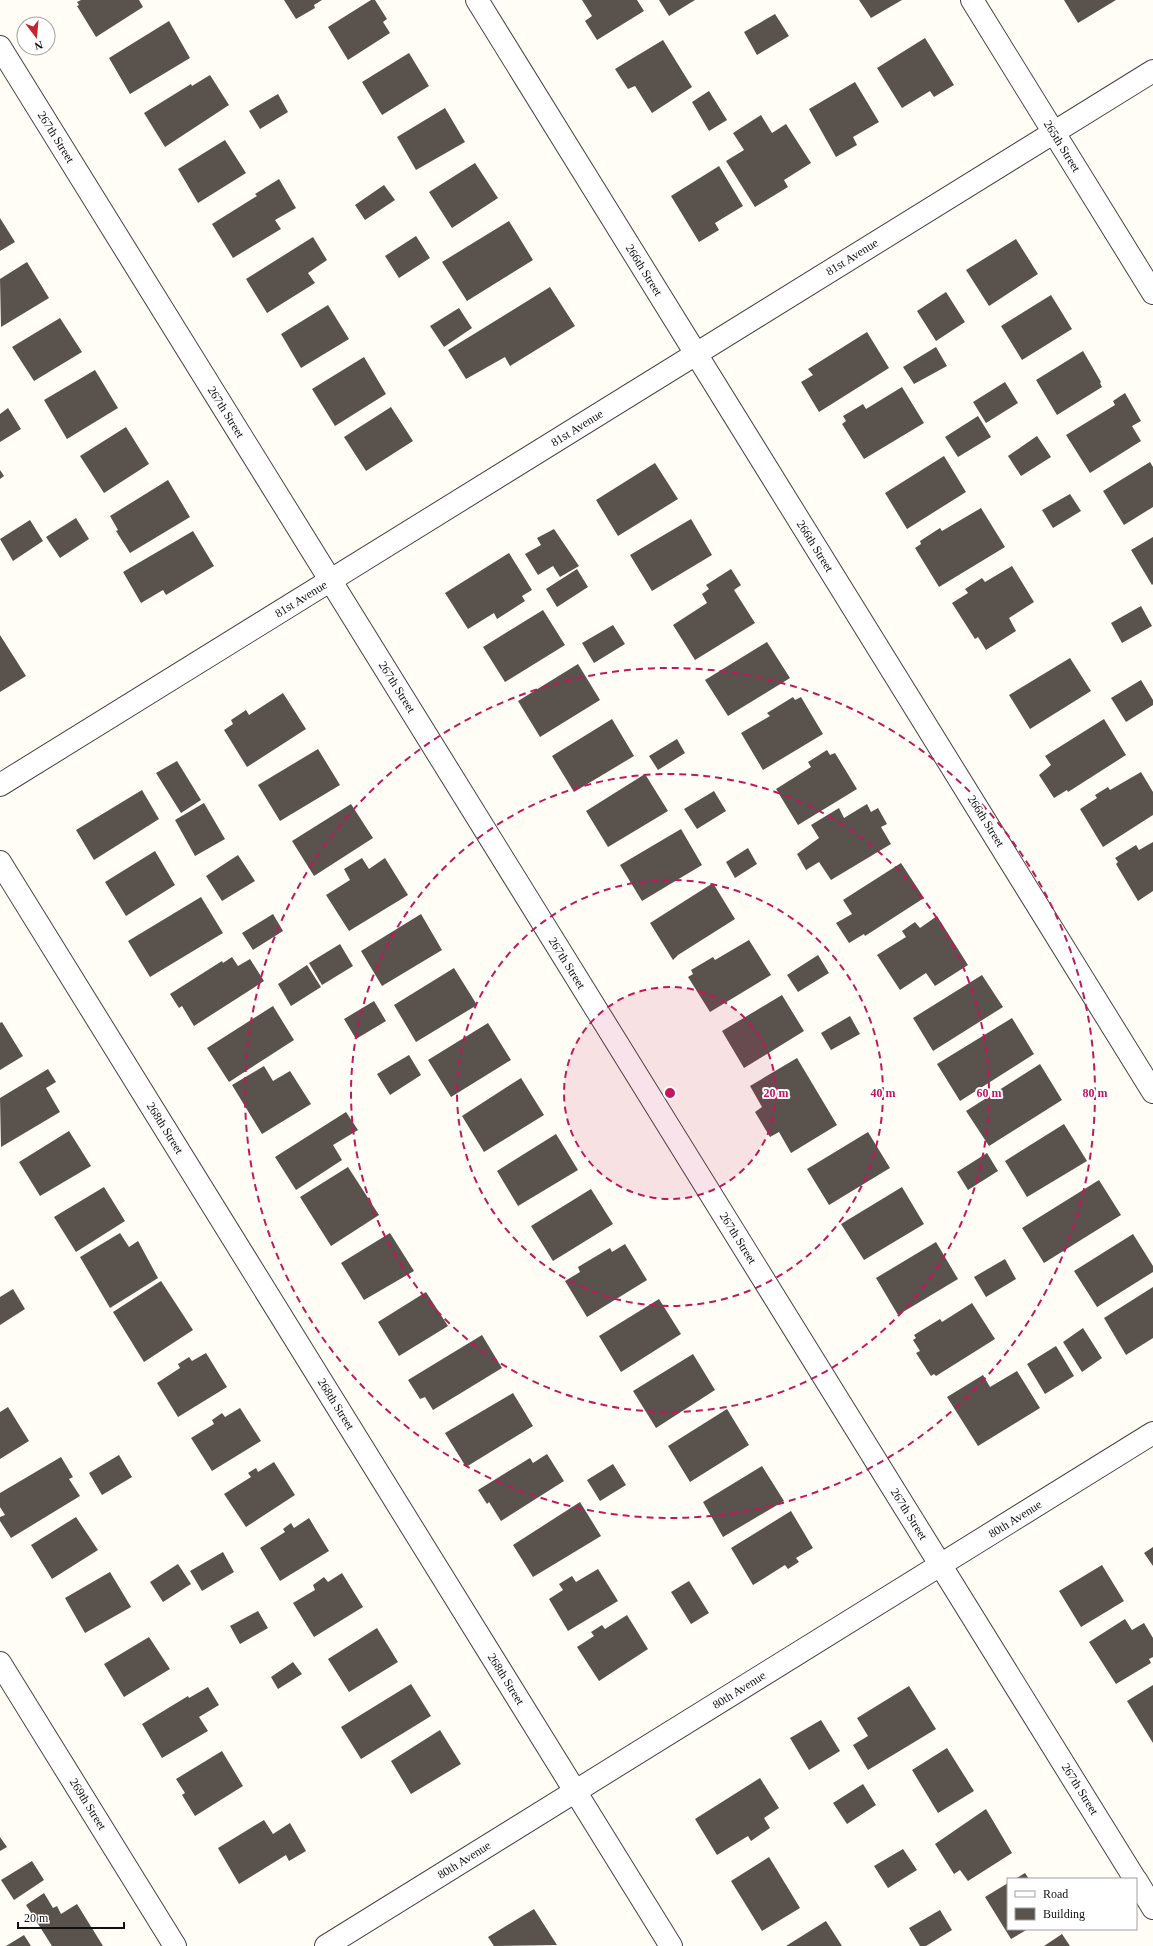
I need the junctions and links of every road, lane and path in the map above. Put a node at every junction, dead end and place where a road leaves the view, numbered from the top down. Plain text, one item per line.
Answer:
1 (477, 0) edge
2 (972, 0) edge
3 (0, 47) edge
4 (1153, 71) edge
5 (1054, 132) junction
6 (1153, 293) edge
7 (696, 354) junction
8 (330, 580) junction
9 (0, 785) edge
10 (0, 862) edge
11 (1153, 1092) edge
12 (1153, 1433) edge
13 (941, 1565) junction
14 (0, 1663) edge
15 (575, 1791) junction
16 (1135, 1878) edge
17 (1137, 1882) edge
18 (1153, 1908) edge
19 (175, 1946) edge
20 (326, 1946) edge
21 (671, 1946) edge

1 - 7 street, 266th Street
2 - 5 street, 265th Street
3 - 8 street, 267th Street
4 - 5 street, 81st Avenue
5 - 6 street, 265th Street
5 - 7 street, 81st Avenue
7 - 8 street, 81st Avenue
7 - 11 street, 266th Street
8 - 9 street, 81st Avenue
8 - 13 street, 267th Street
10 - 15 street, 268th Street
12 - 13 street, 80th Avenue
13 - 15 street, 80th Avenue
13 - 16 street, 267th Street
14 - 19 street, 269th Street
15 - 20 street, 80th Avenue
15 - 21 street, 268th Street
17 - 18 street, 267th Street

